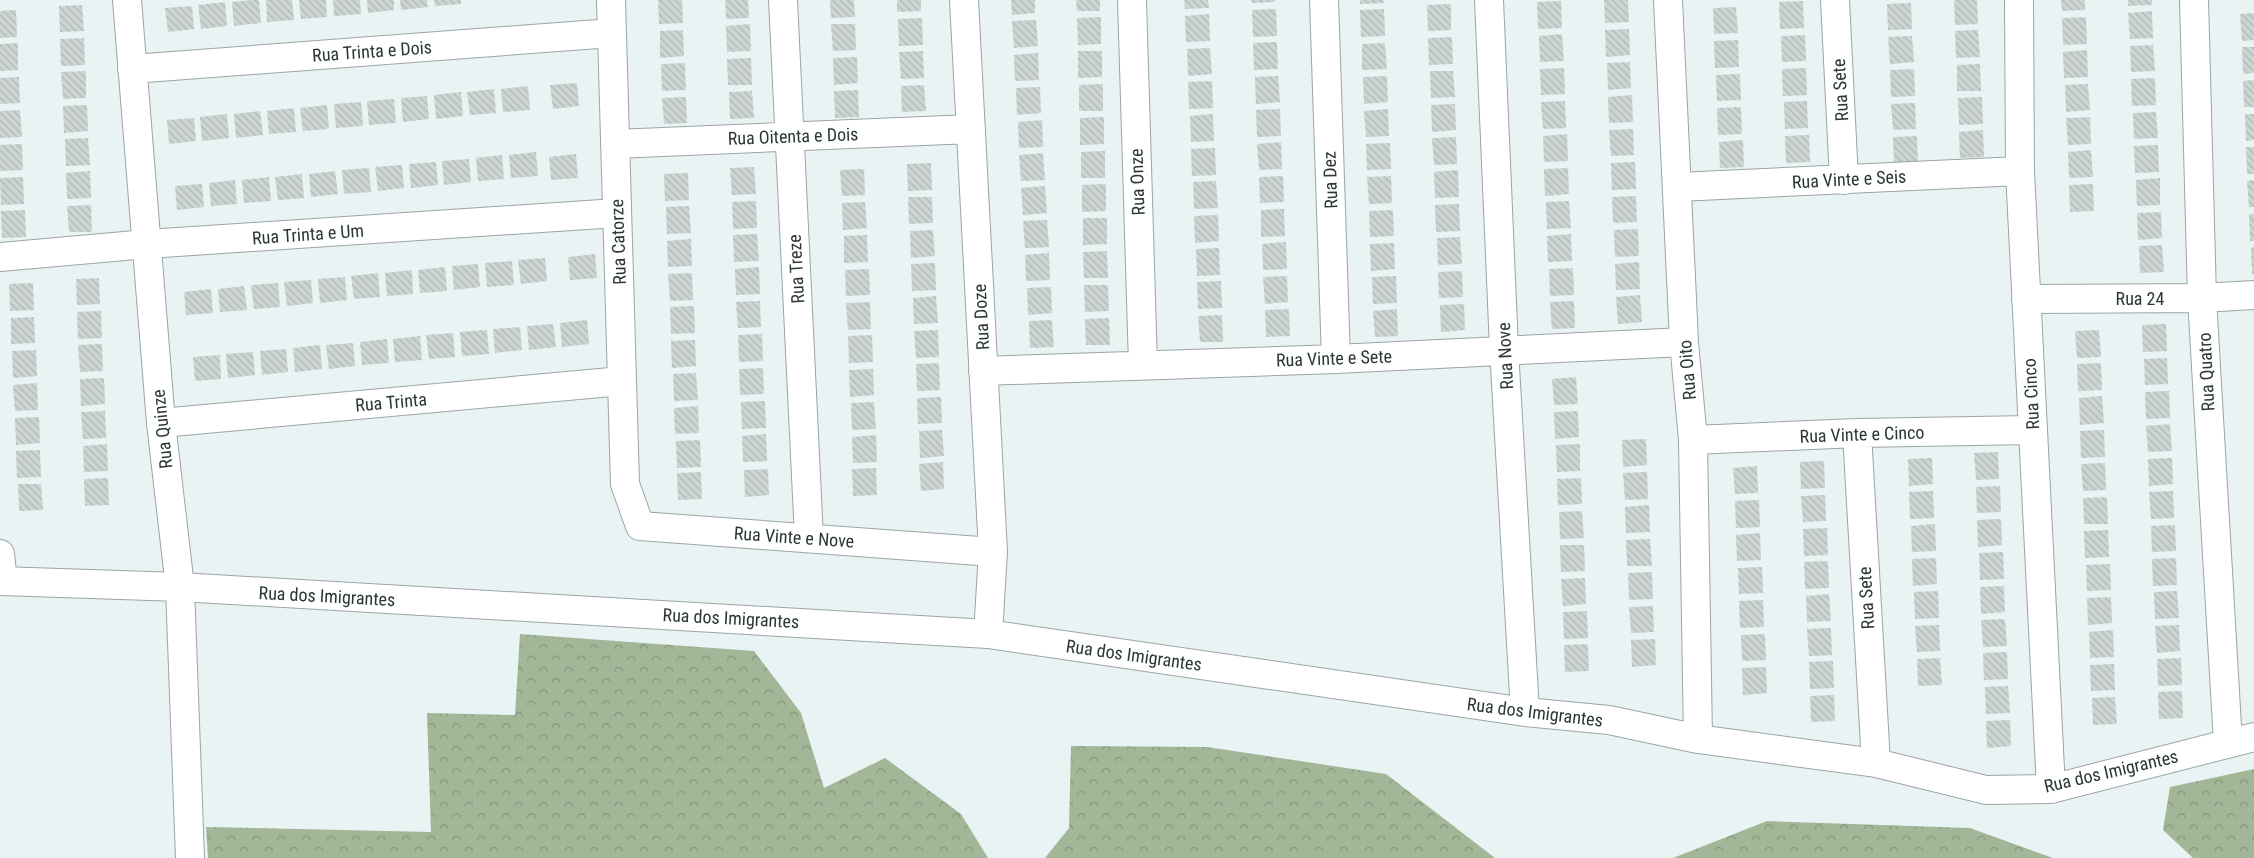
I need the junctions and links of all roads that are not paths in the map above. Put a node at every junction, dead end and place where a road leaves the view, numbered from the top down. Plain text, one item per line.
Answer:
1 (126, 0) edge
2 (611, 0) edge
3 (783, 0) edge
4 (964, 0) edge
5 (1132, 0) edge
6 (1324, 0) edge
7 (1489, 0) edge
8 (1668, 0) edge
9 (1835, 0) edge
10 (2019, 0) edge
11 (2194, 0) edge
12 (612, 33) junction
13 (132, 69) junction
14 (971, 129) junction
15 (790, 136) junction
16 (615, 144) junction
17 (2020, 171) junction
18 (1844, 180) junction
19 (1678, 187) junction
20 (617, 213) junction
21 (146, 244) junction
22 (0, 257) edge
23 (2254, 295) edge
24 (2026, 298) junction
25 (2202, 298) junction
26 (1684, 342) junction
27 (1504, 349) junction
28 (1336, 359) junction
29 (1143, 365) junction
30 (984, 371) junction
31 (622, 381) junction
32 (161, 423) junction
33 (2032, 430) junction
34 (1857, 433) junction
35 (1693, 440) junction
36 (626, 484) joint
37 (809, 538) junction
38 (993, 552) junction
39 (1, 572) edge
40 (180, 587) junction
41 (988, 634) junction
42 (1525, 712) junction
43 (2254, 737) edge
44 (1698, 739) junction
45 (2228, 743) junction
46 (1876, 763) junction
47 (2051, 789) junction
48 (190, 858) edge

1 - 13 street, Rua Quinze
2 - 12 street, Rua Catorze
3 - 15 street, Rua Treze
4 - 14 street, Rua Doze
5 - 29 street, Rua Onze
6 - 28 street, Rua Dez
7 - 27 street, Rua Nove
8 - 19 street, Rua Oito
9 - 18 street, Rua Sete
10 - 17 street, Rua Cinco
11 - 25 street, Rua Quatro
12 - 13 street, Rua Trinta e Dois
12 - 16 street, Rua Catorze
13 - 21 street, Rua Quinze
14 - 15 street, Rua Oitenta e Dois
14 - 30 street, Rua Doze
15 - 16 street, Rua Oitenta e Dois
15 - 37 street, Rua Treze
16 - 20 street, Rua Catorze
17 - 18 street, Rua Vinte e Seis
17 - 24 street, Rua Cinco
18 - 19 street, Rua Vinte e Seis
19 - 26 street, Rua Oito
20 - 21 street, Rua Trinta e Um
20 - 31 street, Rua Catorze
21 - 22 street, Rua Trinta e Um
21 - 32 street, Rua Quinze
23 - 25 street, Rua 24
24 - 25 street, Rua 24
24 - 33 street, Rua Cinco
25 - 45 street, Rua Quatro
26 - 27 street, Rua Vinte e Sete
26 - 35 street, Rua Oito
27 - 28 street, Rua Vinte e Sete
27 - 42 street, Rua Nove
28 - 29 street, Rua Vinte e Sete
29 - 30 street, Rua Vinte e Sete
30 - 38 street, Rua Doze
31 - 32 street, Rua Trinta
31 - 36 street, Rua Catorze
32 - 40 street, Rua Quinze
33 - 34 street, Rua Vinte e Cinco
33 - 47 street, Rua Cinco
34 - 35 street, Rua Vinte e Cinco
34 - 46 street, Rua Sete
35 - 44 street, Rua Oito
36 - 37 street, Rua Vinte e Nove
37 - 38 street, Rua Vinte e Nove
38 - 41 street, Rua Doze
39 - 40 street, Rua dos Imigrantes
40 - 41 street, Rua dos Imigrantes
40 - 48 street, Rua Quinze
41 - 42 street, Rua dos Imigrantes
42 - 44 street, Rua dos Imigrantes
43 - 45 street, Rua dos Imigrantes
44 - 46 street, Rua dos Imigrantes
45 - 47 street, Rua dos Imigrantes
46 - 47 street, Rua dos Imigrantes

